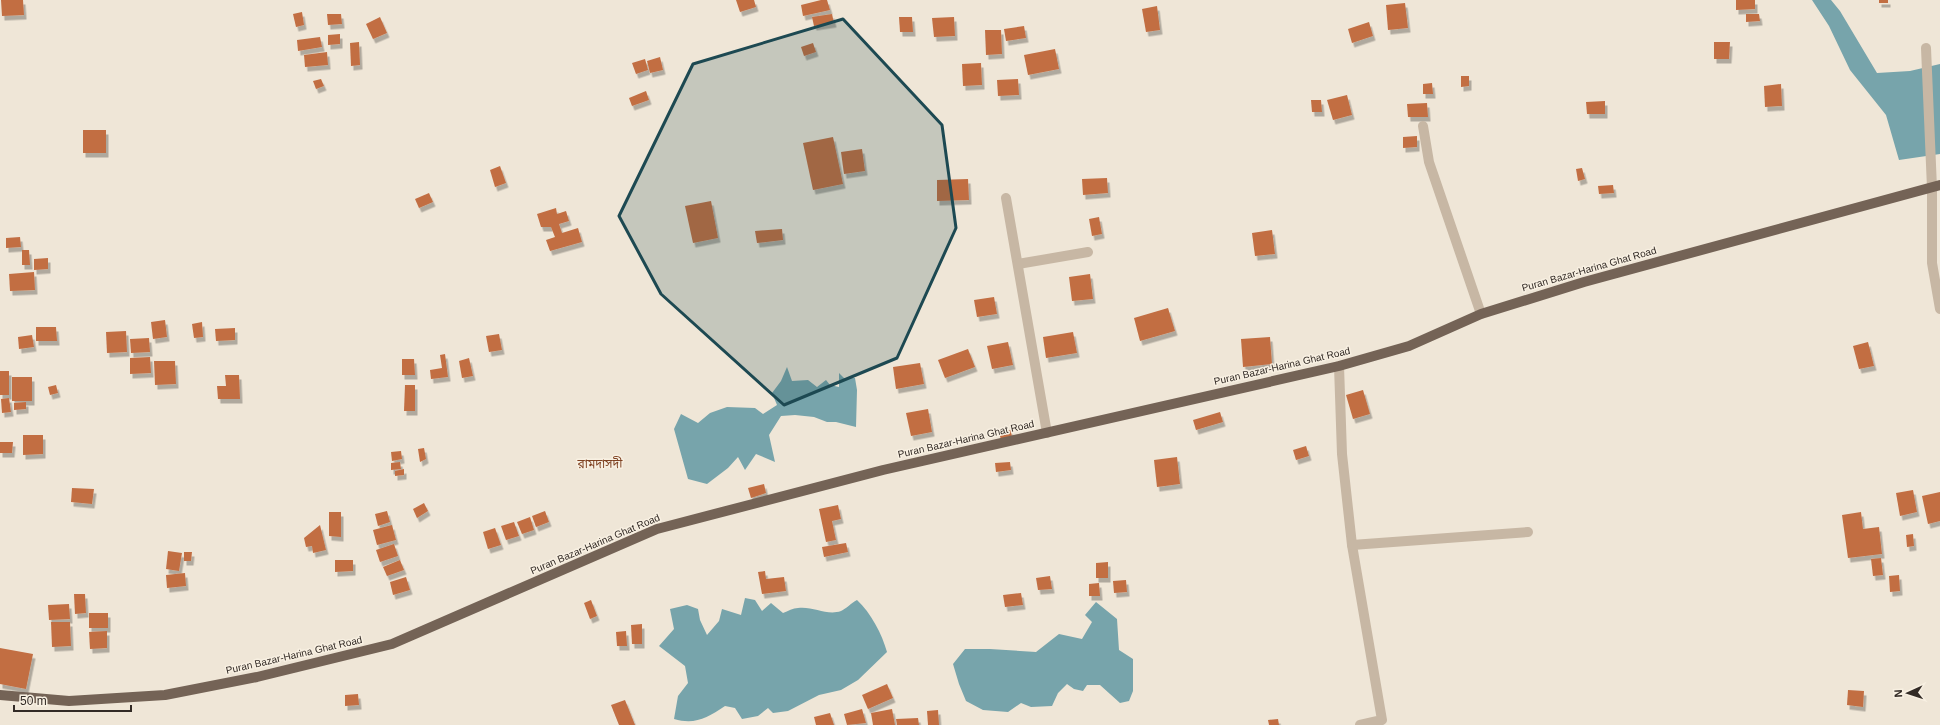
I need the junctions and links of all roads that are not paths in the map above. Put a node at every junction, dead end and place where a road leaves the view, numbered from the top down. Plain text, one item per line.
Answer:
1 (1926, 48) dead end
2 (1423, 126) dead end
3 (1936, 187) edge
4 (1006, 198) dead end
5 (1088, 252) dead end
6 (1018, 264) junction
7 (1940, 309) edge
8 (1481, 314) junction
9 (1338, 366) junction
10 (1047, 432) junction
11 (1528, 532) dead end
12 (1352, 545) junction
13 (0, 695) edge
14 (1360, 725) edge

1 - 3 street
2 - 8 street
3 - 7 street
3 - 8 main road, Puran Bazar-Harina Ghat Road
4 - 6 street
5 - 6 street
6 - 10 street
8 - 9 main road, Puran Bazar-Harina Ghat Road
9 - 10 main road, Puran Bazar-Harina Ghat Road
9 - 12 street
10 - 13 main road, Puran Bazar-Harina Ghat Road
11 - 12 street
12 - 14 street

